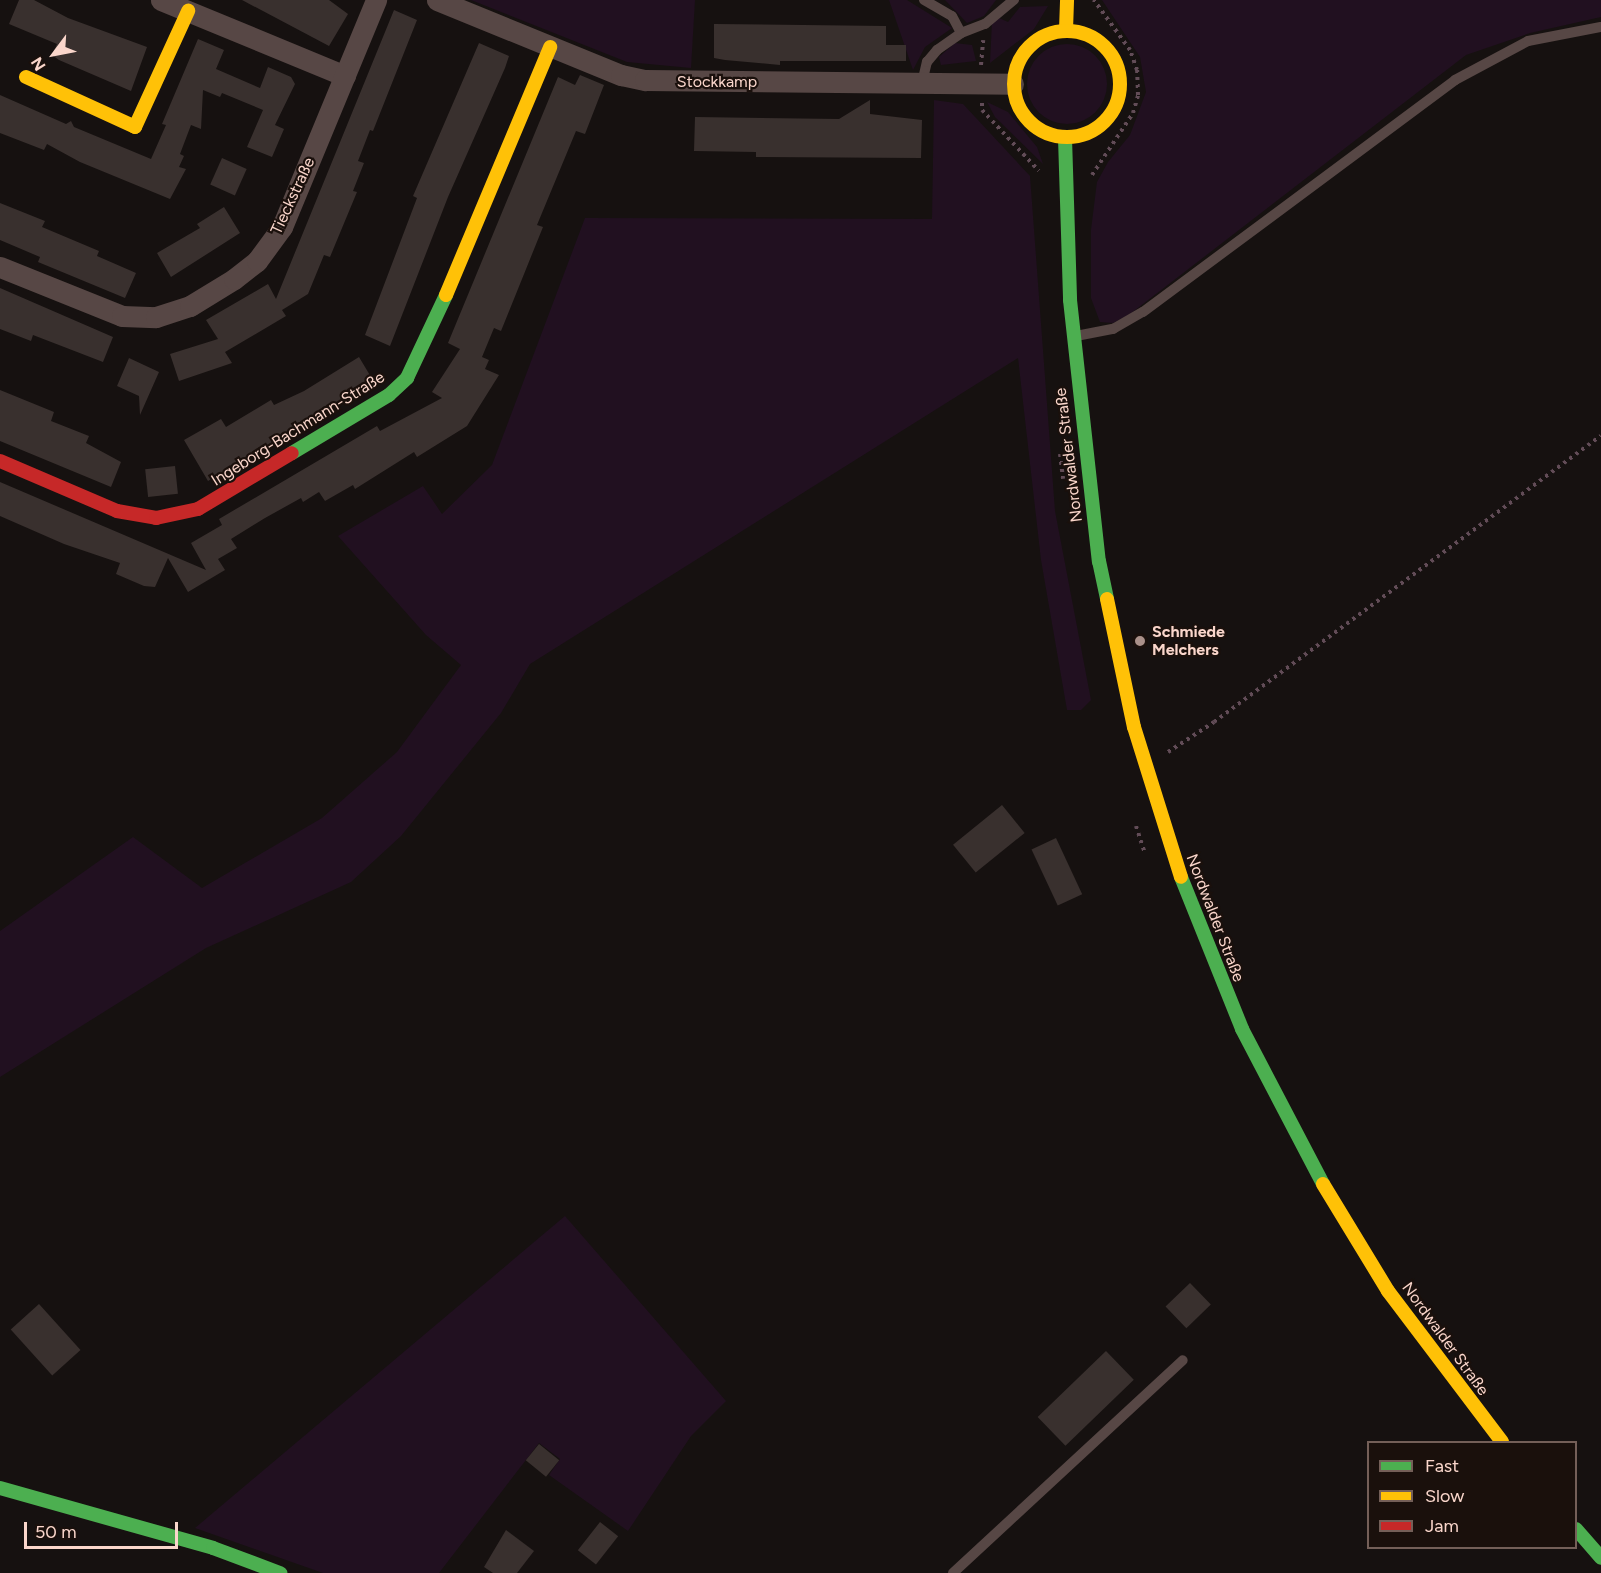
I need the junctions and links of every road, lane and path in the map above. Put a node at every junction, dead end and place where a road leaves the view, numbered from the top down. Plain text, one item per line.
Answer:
1 (162, 0) edge
2 (376, 0) edge
3 (437, 0) edge
4 (924, 0) edge
5 (1014, 0) edge
6 (1067, 0) edge
7 (1094, 2) dead end
8 (188, 11) junction
9 (985, 24) junction
10 (1601, 27) edge
11 (1066, 30) junction
12 (961, 33) junction
13 (550, 47) junction
14 (981, 65) dead end
15 (26, 76) dead end
16 (345, 76) junction
17 (922, 83) junction
18 (1013, 84) junction
19 (1065, 138) junction
20 (1091, 182) dead end
21 (0, 267) edge
22 (1073, 337) junction
23 (1601, 436) edge
24 (0, 461) edge
25 (1145, 766) junction
26 (1183, 1360) dead end
27 (1500, 1441) edge
28 (0, 1488) edge
29 (1577, 1531) edge
30 (1601, 1558) edge
31 (280, 1573) edge
32 (953, 1573) edge

1 - 8 street
2 - 16 street, Tieckstraße
3 - 13 street, Stockkamp
4 - 12 lane
5 - 9 lane
6 - 11 main road
7 - 20 path
8 - 15 main road
8 - 16 street
9 - 12 lane
9 - 14 path
10 - 22 lane
11 - 18 main road
11 - 19 main road
12 - 17 lane
13 - 17 street, Stockkamp
13 - 24 main road, Ingeborg-Bachmann-Straße
16 - 21 street, Tieckstraße
17 - 18 street, Stockkamp
18 - 19 main road
19 - 22 main road, Nordwalder Straße
22 - 25 main road, Nordwalder Straße
23 - 25 path
25 - 27 main road, Nordwalder Straße
26 - 32 lane
28 - 31 main road
29 - 30 main road

